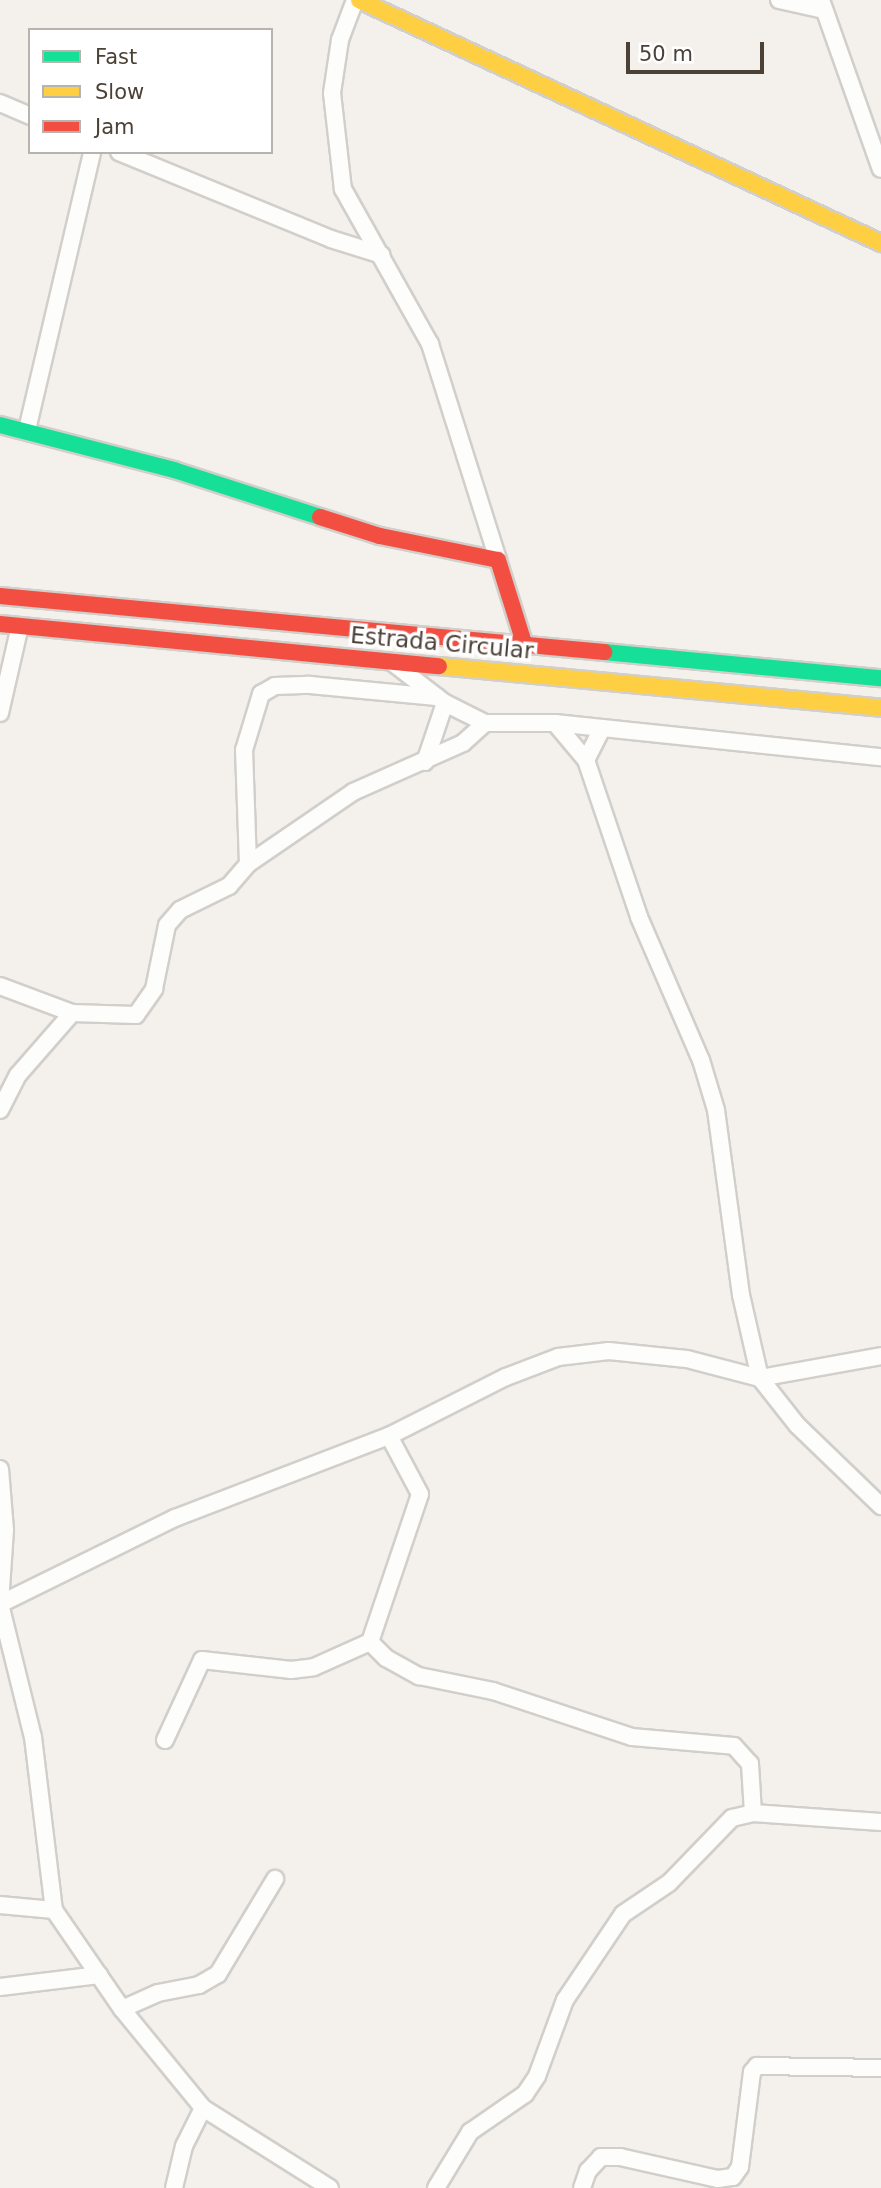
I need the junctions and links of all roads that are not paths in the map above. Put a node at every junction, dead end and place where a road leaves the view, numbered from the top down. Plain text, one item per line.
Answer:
1 (357, 0) edge
2 (779, 0) edge
3 (822, 5) edge
4 (0, 103) edge
5 (28, 115) edge
6 (92, 154) edge
7 (124, 154) edge
8 (881, 169) edge
9 (881, 243) edge
10 (382, 255) junction
11 (0, 425) edge
12 (27, 430) junction
13 (498, 560) junction
14 (0, 596) edge
15 (0, 624) edge
16 (20, 626) junction
17 (524, 643) junction
18 (393, 663) junction
19 (881, 678) edge
20 (441, 700) junction
21 (881, 708) edge
22 (0, 713) edge
23 (485, 723) junction
24 (555, 723) junction
25 (602, 728) junction
26 (881, 757) edge
27 (586, 760) junction
28 (425, 762) junction
29 (248, 864) junction
30 (0, 986) edge
31 (72, 1013) junction
32 (0, 1110) edge
33 (881, 1356) edge
34 (760, 1378) junction
35 (389, 1436) junction
36 (0, 1469) edge
37 (881, 1506) edge
38 (0, 1604) edge
39 (370, 1642) junction
40 (165, 1740) dead end
41 (753, 1813) junction
42 (881, 1822) edge
43 (275, 1880) dead end
44 (0, 1905) edge
45 (54, 1910) junction
46 (99, 1975) junction
47 (0, 1987) edge
48 (122, 2010) junction
49 (881, 2068) edge
50 (202, 2108) junction
51 (174, 2188) edge
52 (330, 2188) edge
53 (436, 2188) edge
54 (582, 2188) edge

1 - 9 main road
1 - 10 street
2 - 3 street
3 - 8 street
4 - 5 street
6 - 12 street
7 - 10 street
10 - 13 street
11 - 12 main road
12 - 13 main road
13 - 17 main road
14 - 17 main road, Estrada Circular
15 - 16 main road, Estrada Circular
16 - 18 main road, Estrada Circular
16 - 22 street
17 - 19 main road, Estrada Circular
18 - 20 street
18 - 21 main road, Estrada Circular
20 - 23 street
20 - 28 street
20 - 29 street
23 - 24 street
23 - 28 street
24 - 25 street
24 - 27 street
25 - 26 street
25 - 27 street
27 - 34 street
28 - 29 street
29 - 31 street
30 - 31 street
31 - 32 street
33 - 34 street
34 - 35 street
34 - 37 street
35 - 38 street
35 - 39 street
36 - 38 street
38 - 45 street
39 - 40 street
39 - 41 street
41 - 42 street
41 - 53 street
43 - 48 street
44 - 45 street
45 - 46 street
46 - 47 street
46 - 48 street
48 - 50 street
49 - 54 street
50 - 51 street
50 - 52 street

